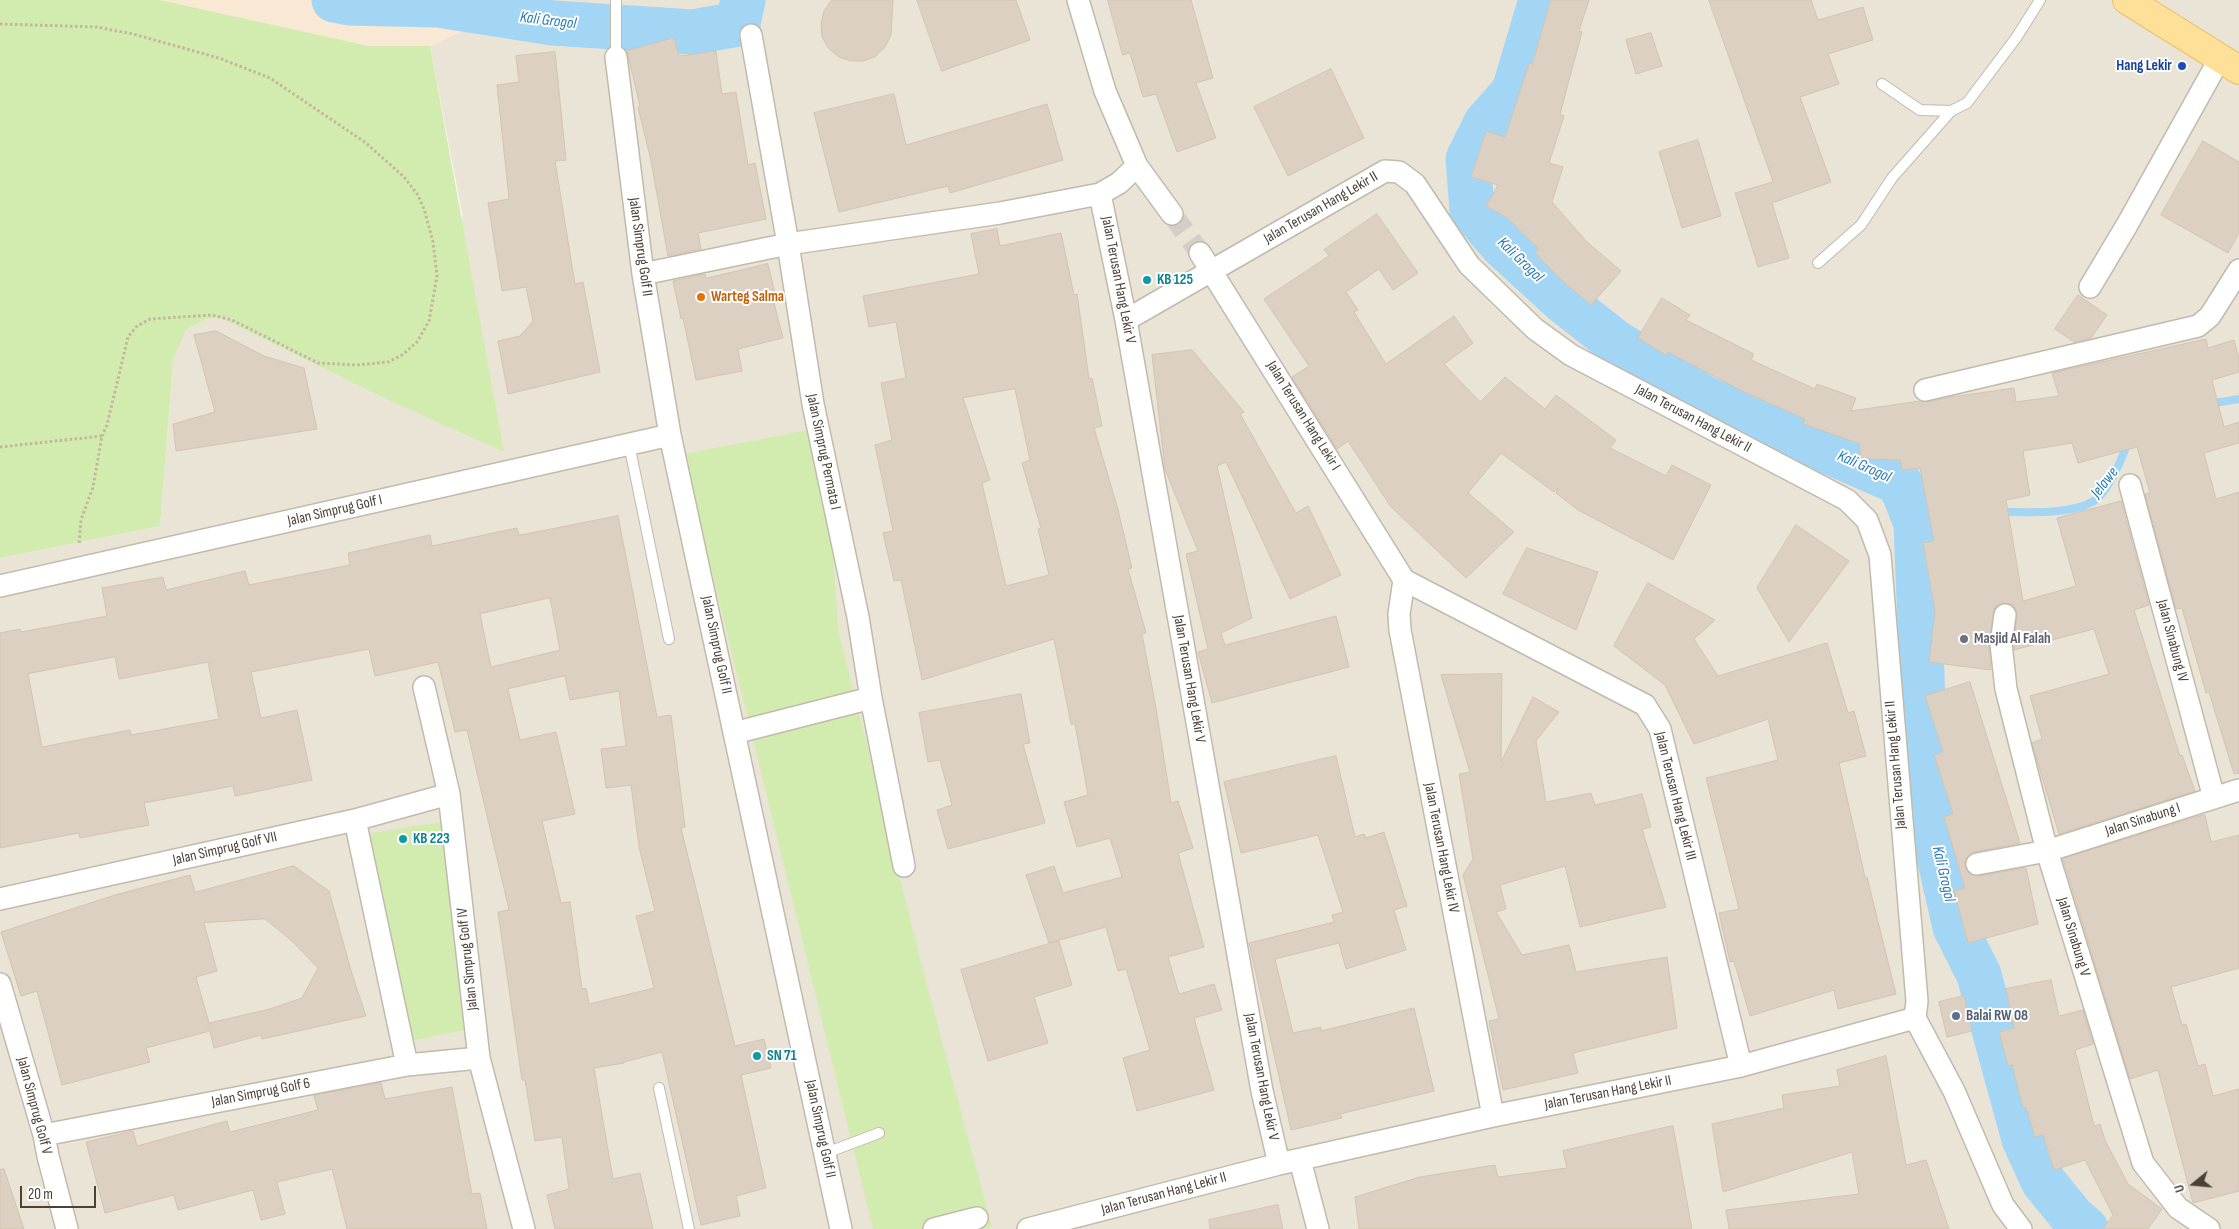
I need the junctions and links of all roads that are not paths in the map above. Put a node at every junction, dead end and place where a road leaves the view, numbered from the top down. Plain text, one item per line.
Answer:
1 (1078, 0) edge
2 (2040, 0) edge
3 (2127, 0) edge
4 (616, 1) edge
5 (751, 36) dead end
6 (616, 57) joint
7 (2230, 64) edge
8 (1882, 84) dead end
9 (1951, 111) junction
10 (1137, 166) junction
11 (1100, 194) junction
12 (1172, 214) tunnel mouth
13 (788, 244) junction
14 (1200, 253) tunnel mouth
15 (1818, 262) dead end
16 (2239, 270) edge
17 (1213, 271) junction
18 (643, 274) junction
19 (2090, 287) dead end
20 (1126, 320) junction
21 (1925, 390) dead end
22 (670, 435) junction
23 (629, 444) junction
24 (2130, 485) dead end
25 (1404, 580) junction
26 (0, 586) edge
27 (2005, 615) dead end
28 (670, 639) dead end
29 (424, 687) dead end
30 (871, 698) junction
31 (734, 733) junction
32 (2239, 790) edge
33 (449, 794) junction
34 (2214, 798) junction
35 (355, 820) junction
36 (2047, 851) junction
37 (1977, 864) dead end
38 (904, 866) dead end
39 (0, 899) edge
40 (0, 984) edge
41 (1915, 1018) junction
42 (479, 1058) junction
43 (407, 1065) junction
44 (1741, 1066) junction
45 (659, 1088) dead end
46 (1493, 1116) junction
47 (879, 1133) dead end
48 (44, 1135) junction
49 (826, 1153) junction
50 (1289, 1162) junction
51 (977, 1218) dead end
52 (67, 1229) edge
53 (524, 1229) edge
54 (689, 1229) edge
55 (841, 1229) edge
56 (934, 1229) edge
57 (1028, 1229) edge
58 (1318, 1229) edge
59 (2021, 1229) edge
60 (2209, 1229) edge

1 - 10 street
2 - 9 lane
3 - 7 main road
4 - 6 lane
5 - 13 street, Jalan Simprug Permata I
6 - 18 street, Jalan Simprug Golf II
7 - 19 street
8 - 9 lane
9 - 15 lane
10 - 11 street
10 - 12 street
11 - 13 street
11 - 20 street, Jalan Terusan Hang Lekir V
13 - 18 street
13 - 30 street, Jalan Simprug Permata I
14 - 17 street, Jalan Terusan Hang Lekir I
16 - 21 street
17 - 20 street, Jalan Terusan Hang Lekir II
17 - 25 street, Jalan Terusan Hang Lekir I
17 - 41 street, Jalan Terusan Hang Lekir II
18 - 22 street, Jalan Simprug Golf II
20 - 50 street, Jalan Terusan Hang Lekir V
22 - 23 street, Jalan Simprug Golf I
22 - 31 street, Jalan Simprug Golf II
23 - 26 street, Jalan Simprug Golf I
23 - 28 lane
24 - 34 street, Jalan Sinabung IV
25 - 44 street, Jalan Terusan Hang Lekir III
25 - 46 street, Jalan Terusan Hang Lekir IV
27 - 36 street, Jalan Sinabung V
29 - 33 street, Jalan Simprug Golf IV
30 - 31 street
30 - 38 street, Jalan Simprug Permata I
31 - 49 street, Jalan Simprug Golf II
32 - 34 street, Jalan Sinabung I
33 - 35 street, Jalan Simprug Golf VII
33 - 42 street, Jalan Simprug Golf IV
34 - 36 street, Jalan Sinabung I
35 - 39 street, Jalan Simprug Golf VII
35 - 43 street
36 - 37 street, Jalan Sinabung I
36 - 60 street, Jalan Sinabung V
40 - 48 street, Jalan Simprug Golf V
41 - 44 street, Jalan Terusan Hang Lekir II
41 - 59 street
42 - 43 street, Jalan Simprug Golf 6
42 - 53 street, Jalan Simprug Golf IV
43 - 48 street, Jalan Simprug Golf 6
44 - 46 street, Jalan Terusan Hang Lekir II
45 - 54 lane
46 - 50 street, Jalan Terusan Hang Lekir II
47 - 49 lane
48 - 52 street, Jalan Simprug Golf V
49 - 55 street, Jalan Simprug Golf II
50 - 57 street, Jalan Terusan Hang Lekir II
50 - 58 street
51 - 56 street

